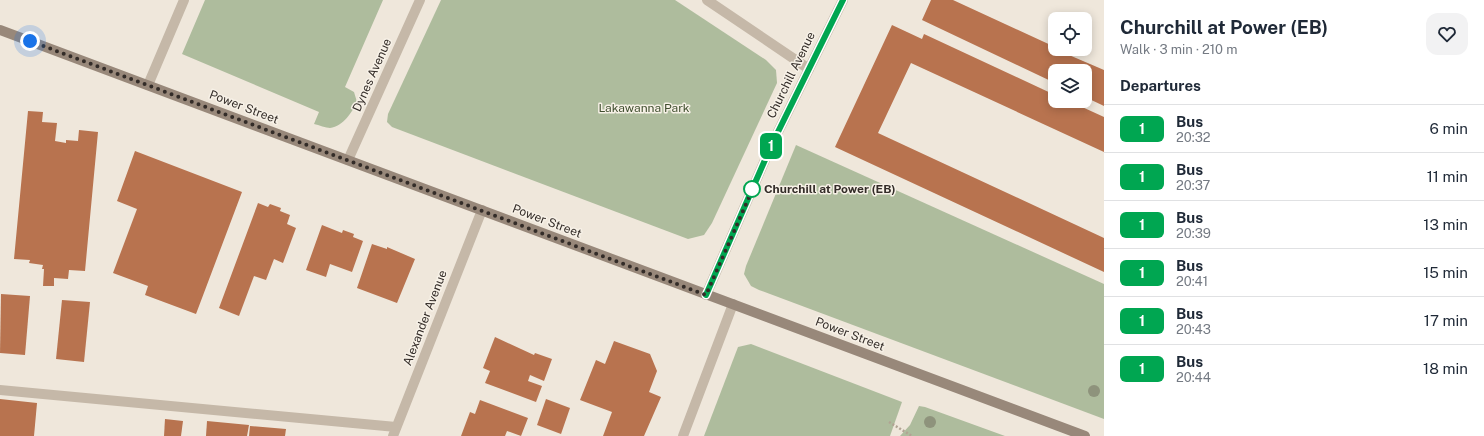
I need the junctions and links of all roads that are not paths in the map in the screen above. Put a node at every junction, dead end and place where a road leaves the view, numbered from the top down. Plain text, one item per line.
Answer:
1 (184, 0) edge
2 (420, 0) edge
3 (707, 0) edge
4 (843, 0) edge
5 (0, 30) edge
6 (809, 69) junction
7 (148, 85) junction
8 (348, 160) junction
9 (482, 210) junction
10 (706, 295) junction
11 (733, 304) junction
12 (0, 390) edge
13 (395, 432) edge
14 (683, 436) edge
15 (1085, 436) edge

1 - 7 street
2 - 8 street, Dynes Avenue
3 - 6 street
4 - 6 street, Churchill Avenue
5 - 7 street, Power Street
6 - 10 street, Churchill Avenue
7 - 8 street, Power Street
8 - 9 street, Power Street
9 - 10 street, Power Street
9 - 13 street, Alexander Avenue
10 - 11 street, Power Street
11 - 14 street
11 - 15 street, Power Street
12 - 13 street

